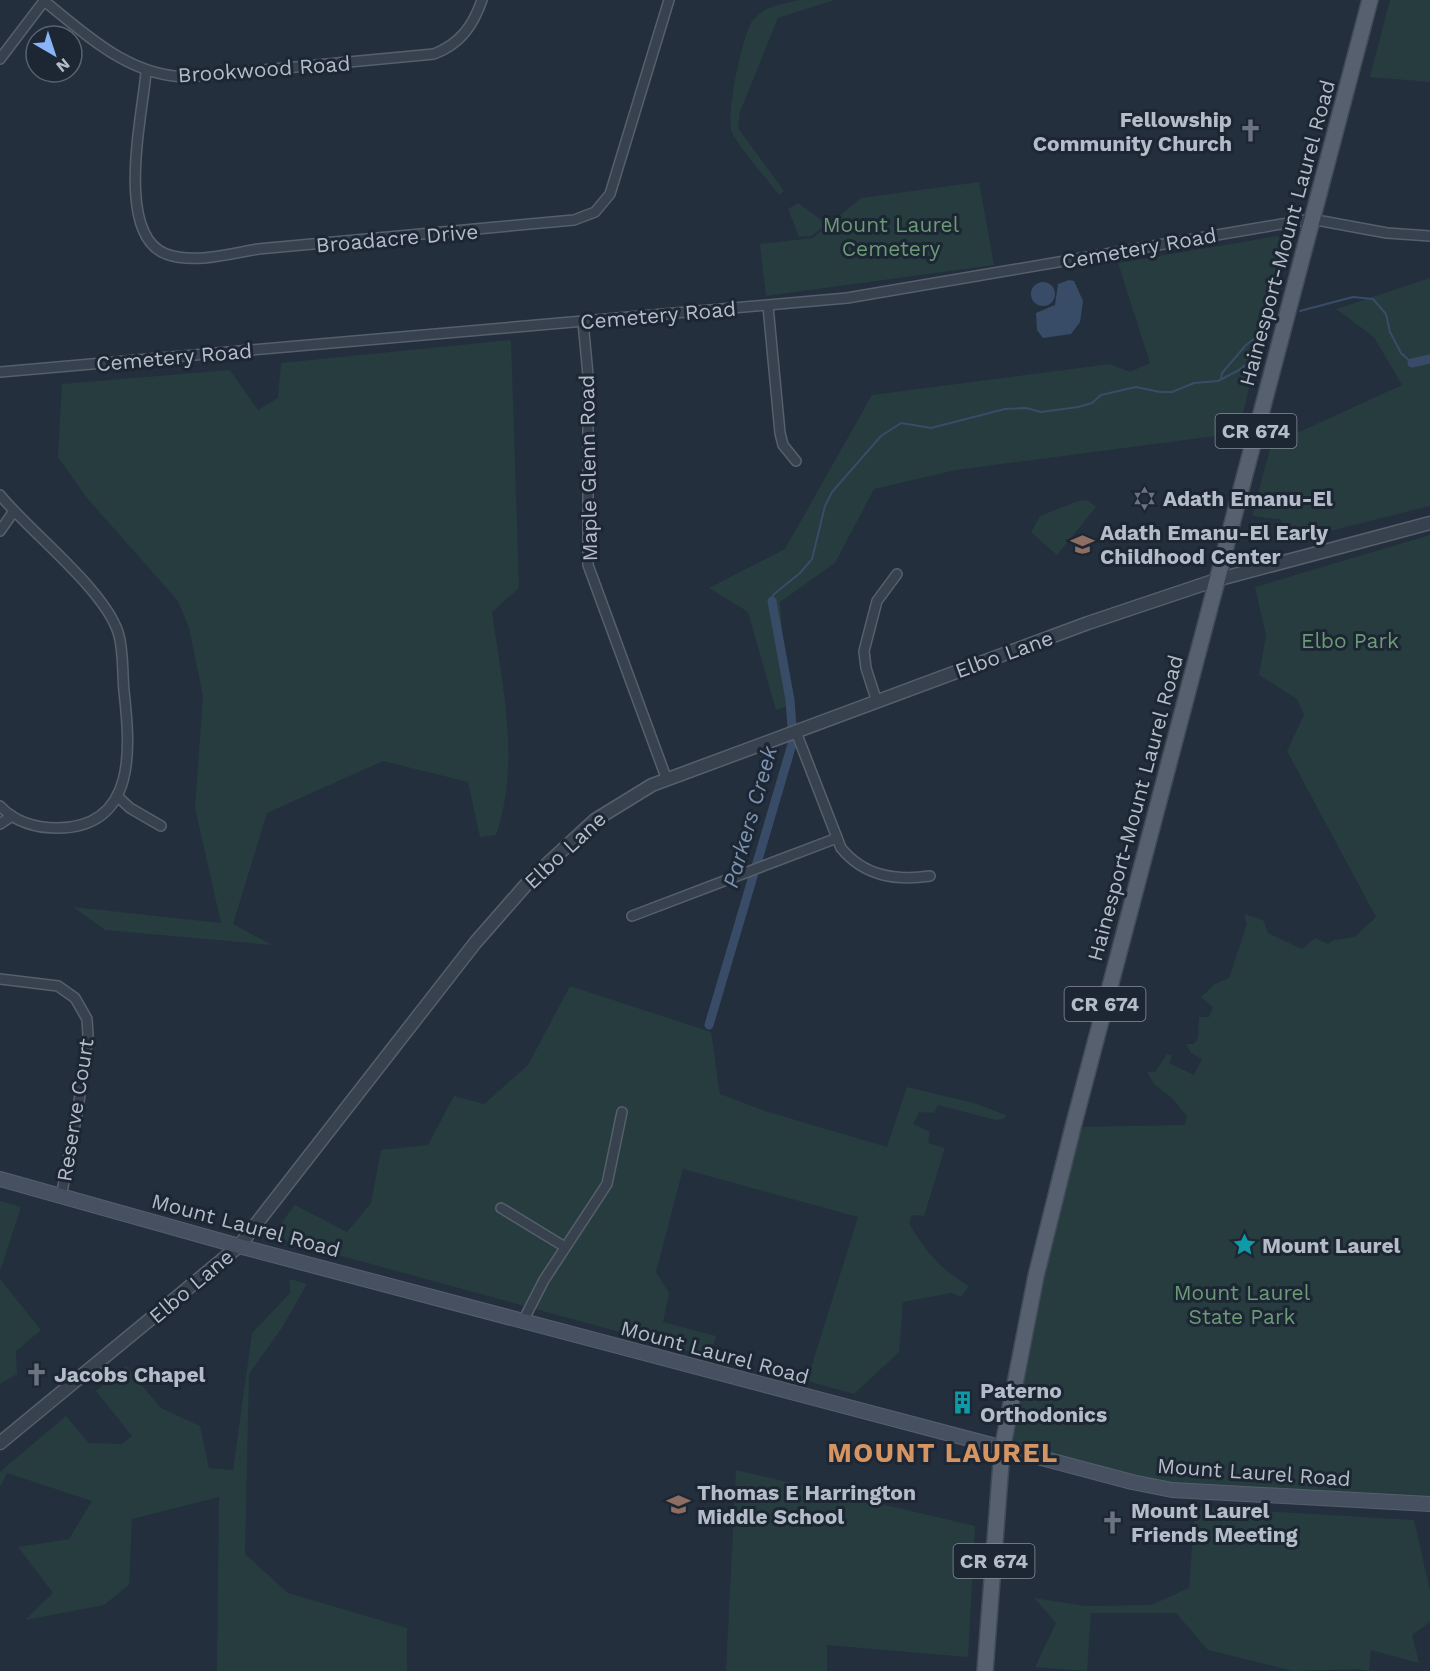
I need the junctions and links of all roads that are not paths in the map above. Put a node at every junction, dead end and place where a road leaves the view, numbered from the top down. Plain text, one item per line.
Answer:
1 (482, 0) edge
2 (669, 0) edge
3 (1370, 0) edge
4 (43, 1) edge
5 (0, 59) edge
6 (146, 72) junction
7 (1311, 219) junction
8 (1430, 236) edge
9 (768, 306) junction
10 (583, 322) junction
11 (0, 372) edge
12 (796, 461) dead end
13 (0, 495) edge
14 (14, 511) junction
15 (1430, 524) edge
16 (0, 531) edge
17 (897, 574) dead end
18 (1216, 580) junction
19 (877, 702) junction
20 (796, 732) junction
21 (667, 780) junction
22 (117, 796) junction
23 (0, 806) edge
24 (12, 816) junction
25 (0, 824) edge
26 (161, 826) dead end
27 (837, 838) junction
28 (930, 876) dead end
29 (632, 916) dead end
30 (0, 979) edge
31 (622, 1112) dead end
32 (0, 1179) edge
33 (61, 1197) junction
34 (501, 1208) dead end
35 (239, 1246) junction
36 (566, 1247) junction
37 (523, 1321) junction
38 (0, 1443) edge
39 (1002, 1450) junction
40 (1430, 1504) edge
41 (985, 1671) edge

1 - 6 street, Brookwood Road
2 - 6 street, Broadacre Drive
3 - 7 main road, Hainesport-Mount Laurel Road / CR 674
4 - 5 street
4 - 6 street, Brookwood Road
7 - 8 street
7 - 9 street, Cemetery Road
7 - 18 main road, Hainesport-Mount Laurel Road / CR 674
9 - 10 street, Cemetery Road
9 - 12 street
10 - 11 street, Cemetery Road
10 - 21 street, Maple Glenn Road
13 - 14 street
14 - 16 street
14 - 22 street
15 - 18 street, Elbo Lane
17 - 19 street
18 - 19 street, Elbo Lane
18 - 39 main road, Hainesport-Mount Laurel Road / CR 674
19 - 20 street, Elbo Lane
20 - 21 street, Elbo Lane
20 - 27 street
21 - 35 street, Elbo Lane
22 - 24 street
22 - 26 street
23 - 24 street
24 - 25 street
27 - 28 street
27 - 29 street
30 - 33 street, Reserve Court
31 - 36 street
32 - 33 main road, Mount Laurel Road
33 - 35 main road, Mount Laurel Road
34 - 36 street
35 - 37 main road, Mount Laurel Road
35 - 38 street, Elbo Lane
36 - 37 street
37 - 39 main road, Mount Laurel Road
39 - 40 main road, Mount Laurel Road
39 - 41 main road, Hainesport-Mount Laurel Road / CR 674

